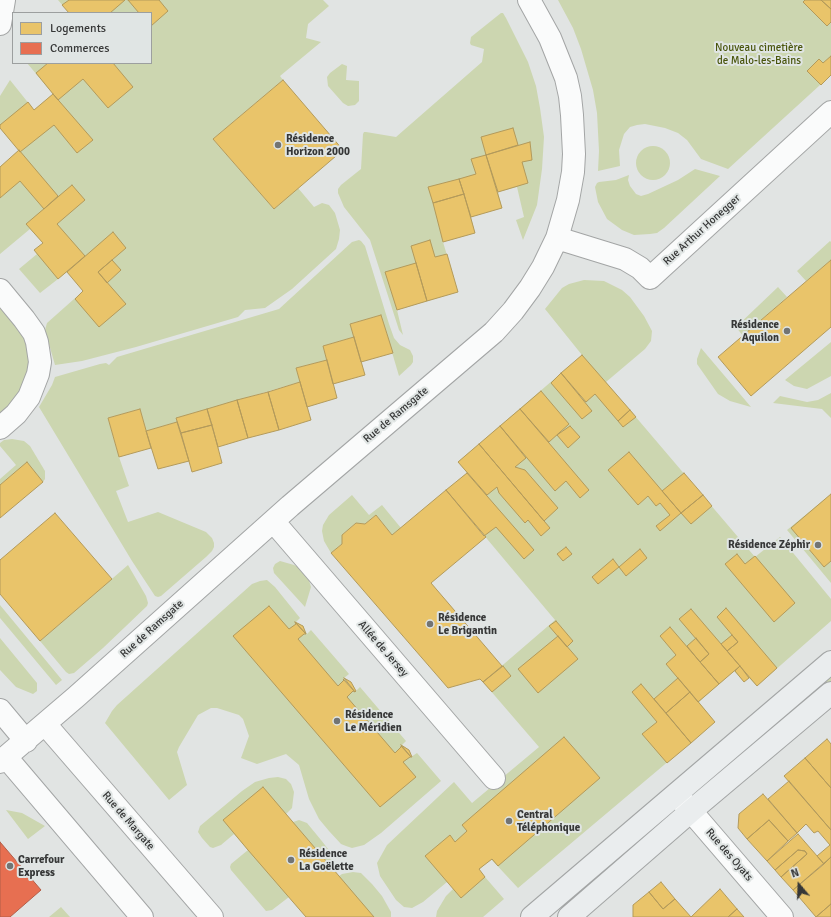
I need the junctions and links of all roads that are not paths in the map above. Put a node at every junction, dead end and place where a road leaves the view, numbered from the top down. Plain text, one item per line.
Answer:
1 (4, 0) edge
2 (528, 0) edge
3 (0, 24) edge
4 (831, 112) edge
5 (557, 238) junction
6 (0, 290) edge
7 (0, 428) edge
8 (272, 521) junction
9 (831, 662) edge
10 (831, 693) edge
11 (0, 710) edge
12 (45, 724) junction
13 (26, 740) junction
14 (3, 759) edge
15 (494, 778) dead end
16 (676, 794) junction
17 (691, 811) junction
18 (142, 917) edge
19 (212, 917) edge
20 (532, 917) edge
21 (569, 917) edge
22 (782, 917) edge

1 - 3 street
2 - 5 street, Rue de Ramsgate
4 - 5 street, Rue Arthur Honegger
5 - 8 street, Rue de Ramsgate
6 - 7 street
8 - 12 street, Rue de Ramsgate
8 - 15 street, Allée de Jersey
9 - 16 main road
10 - 17 main road
11 - 13 street
12 - 13 street, Rue de Ramsgate
12 - 19 street, Rue de Margate
13 - 14 street, Rue de Ramsgate
14 - 18 street
16 - 17 street, Rue des Oyats
16 - 20 main road
17 - 21 main road
17 - 22 street, Rue des Oyats

